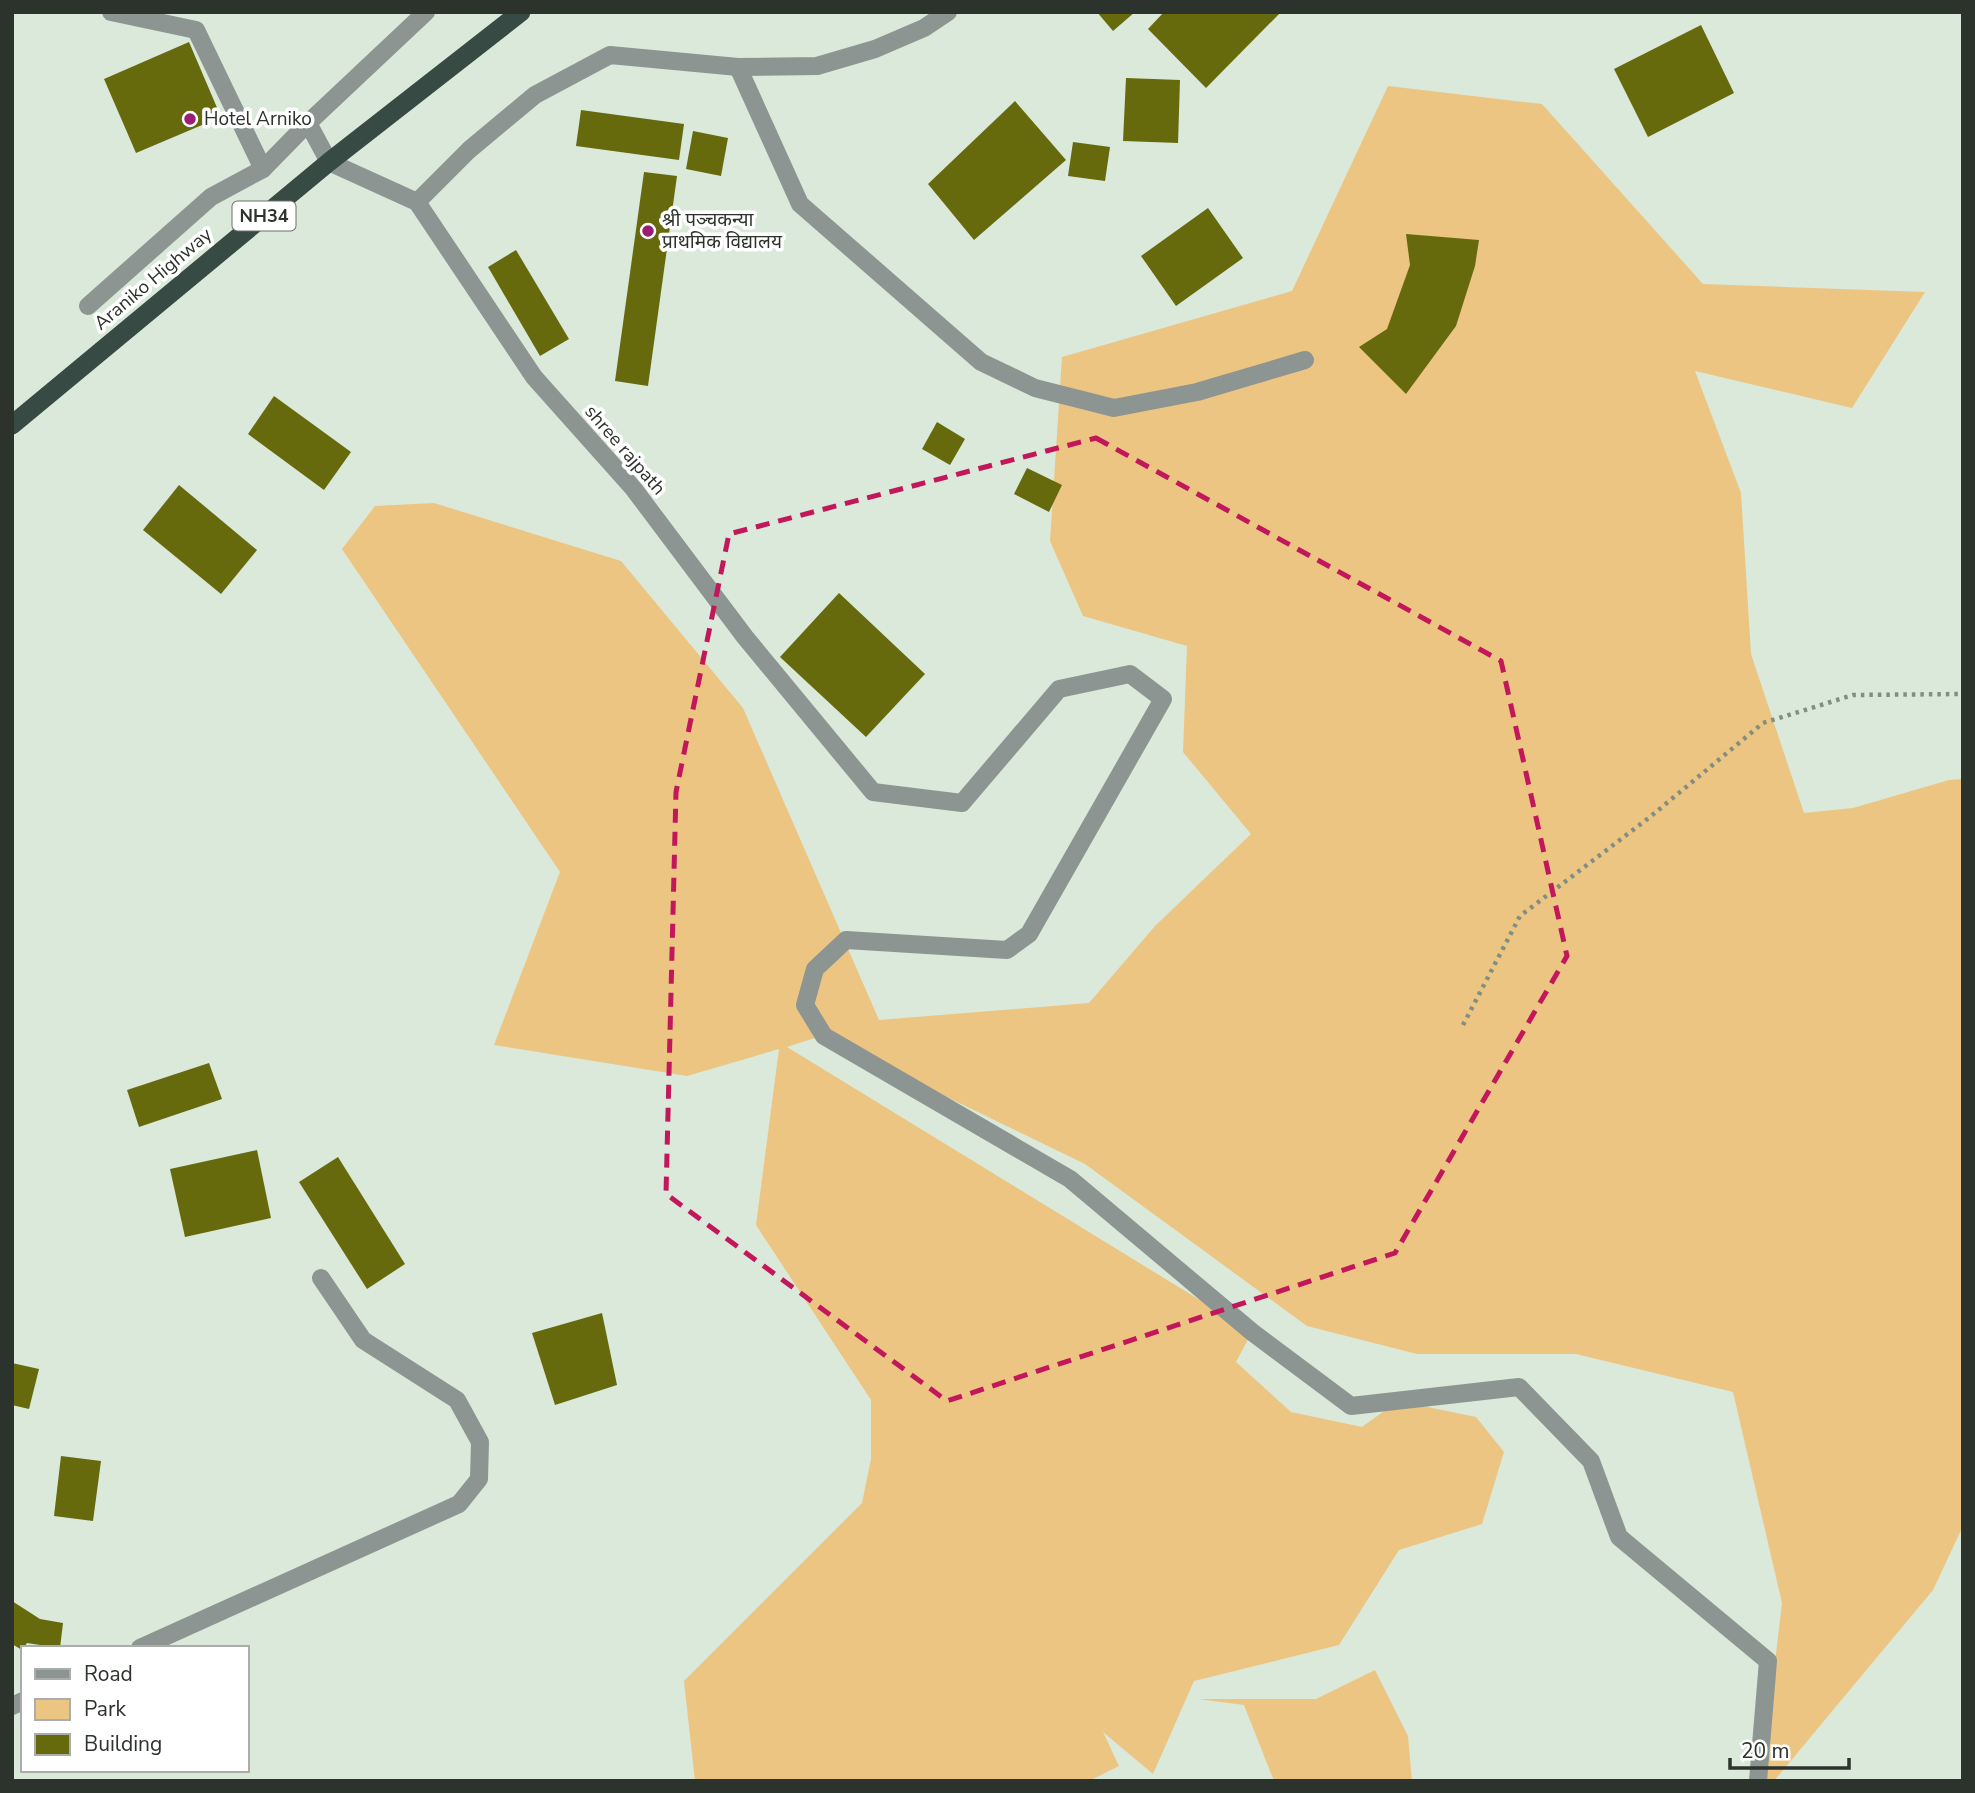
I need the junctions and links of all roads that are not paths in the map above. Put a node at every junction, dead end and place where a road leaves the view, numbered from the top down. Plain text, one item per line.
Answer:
1 (111, 12) edge
2 (426, 12) edge
3 (521, 12) edge
4 (947, 12) edge
5 (738, 67) junction
6 (308, 123) junction
7 (329, 162) junction
8 (263, 169) junction
9 (416, 202) junction
10 (88, 306) dead end
11 (1305, 360) dead end
12 (12, 425) edge
13 (321, 1278) dead end
14 (144, 1646) edge
15 (1758, 1781) edge

1 - 8 street
2 - 6 street
3 - 7 highway, Araniko Highway / NH34
4 - 5 street
5 - 9 street
5 - 11 street
6 - 7 street
6 - 8 street
7 - 9 street
7 - 12 highway, Araniko Highway / NH34
8 - 10 street
9 - 15 street, shree rajpath
13 - 14 street

